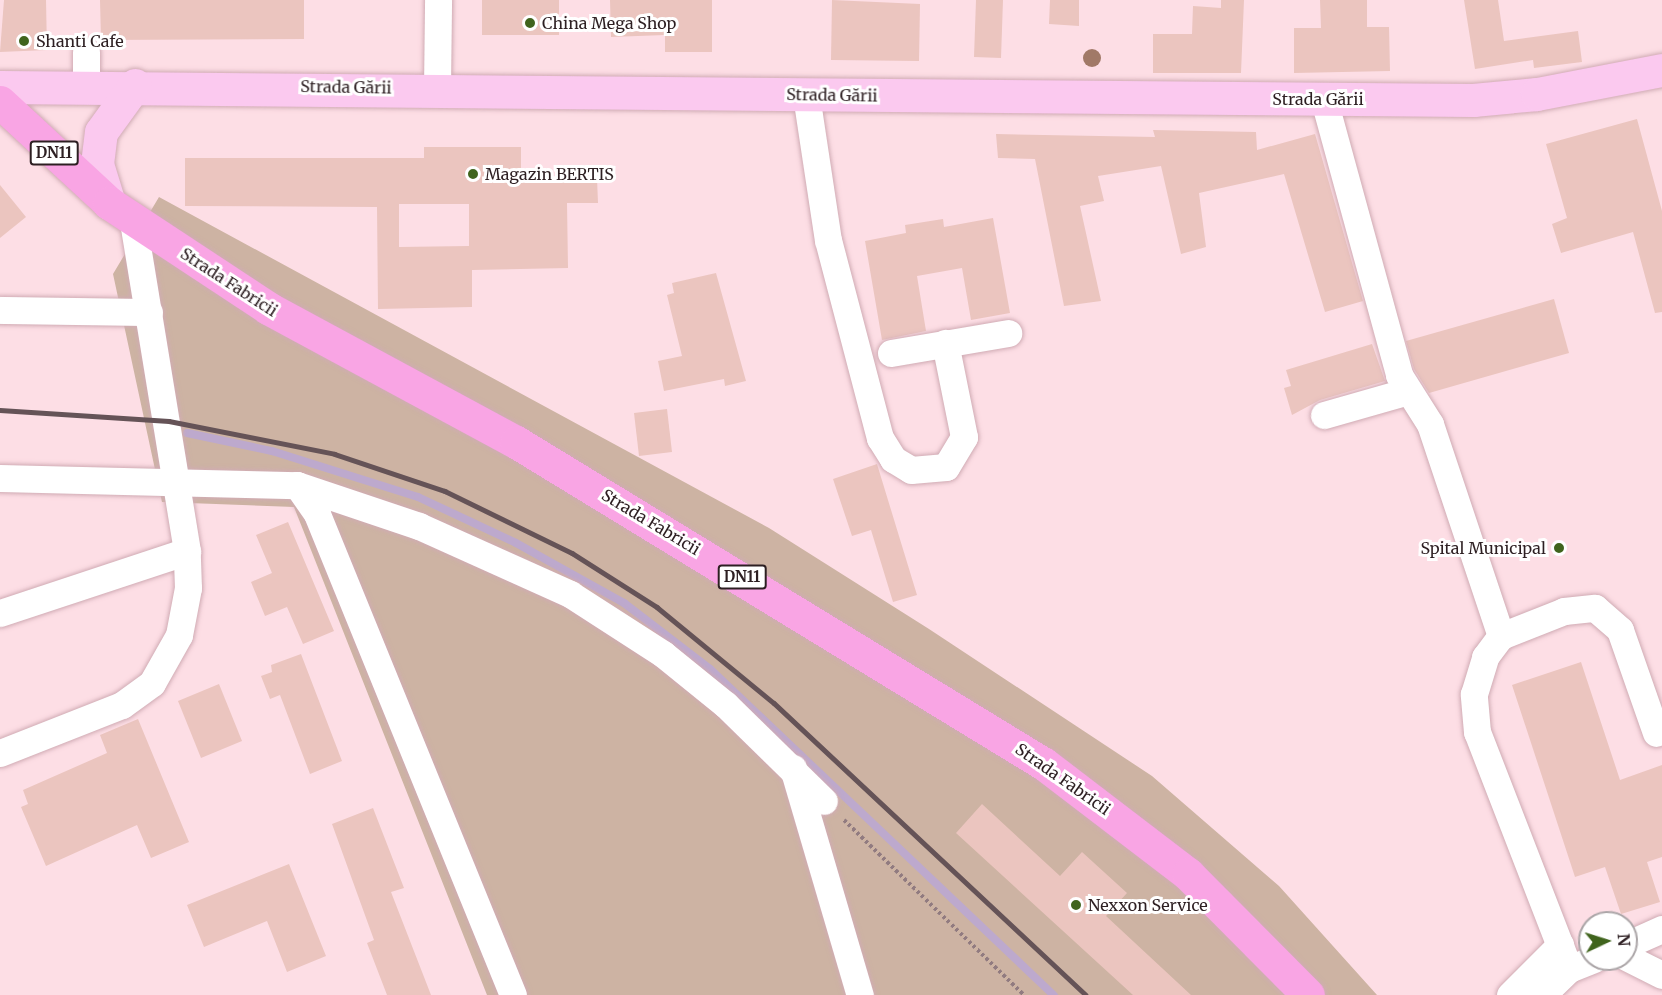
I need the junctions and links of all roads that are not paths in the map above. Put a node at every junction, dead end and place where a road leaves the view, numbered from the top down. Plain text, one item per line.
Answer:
1 (438, 0) edge
2 (86, 52) dead end
3 (1662, 70) edge
4 (135, 85) junction
5 (86, 86) junction
6 (0, 87) edge
7 (437, 88) junction
8 (806, 95) junction
9 (1324, 100) junction
10 (0, 102) edge
11 (121, 211) junction
12 (0, 310) edge
13 (149, 312) junction
14 (1008, 333) dead end
15 (945, 343) junction
16 (891, 353) dead end
17 (1408, 391) junction
18 (1324, 415) dead end
19 (0, 478) edge
20 (177, 481) junction
21 (297, 485) junction
22 (187, 551) junction
23 (0, 613) edge
24 (1501, 636) junction
25 (1653, 689) edge
26 (1656, 733) dead end
27 (0, 753) edge
28 (793, 767) junction
29 (824, 801) road end
30 (1662, 929) edge
31 (1638, 940) edge
32 (1565, 957) junction
33 (1578, 958) edge
34 (1638, 963) edge
35 (1662, 975) edge
36 (513, 995) edge
37 (860, 995) edge
38 (1308, 995) edge
39 (1510, 995) edge
40 (1542, 995) edge

1 - 7 street
2 - 5 street
3 - 9 main road, Strada Gării
4 - 5 main road, Strada Gării
4 - 7 main road, Strada Gării
4 - 11 main road
5 - 6 main road, Strada Gării
7 - 8 main road, Strada Gării
8 - 9 main road, Strada Gării
8 - 15 street
9 - 17 street
10 - 11 highway, Strada Fabricii / DN11
11 - 13 street
11 - 38 highway, Strada Fabricii / DN11
12 - 13 street
13 - 20 street
14 - 15 street
15 - 16 street
17 - 18 street
17 - 24 street
19 - 20 street
20 - 21 street
20 - 22 street
21 - 28 street
21 - 36 street
22 - 23 street
22 - 27 street
24 - 25 street
24 - 32 street
25 - 26 street
28 - 29 street
28 - 37 street
30 - 31 street
32 - 33 street
32 - 39 street
32 - 40 street
34 - 35 street

